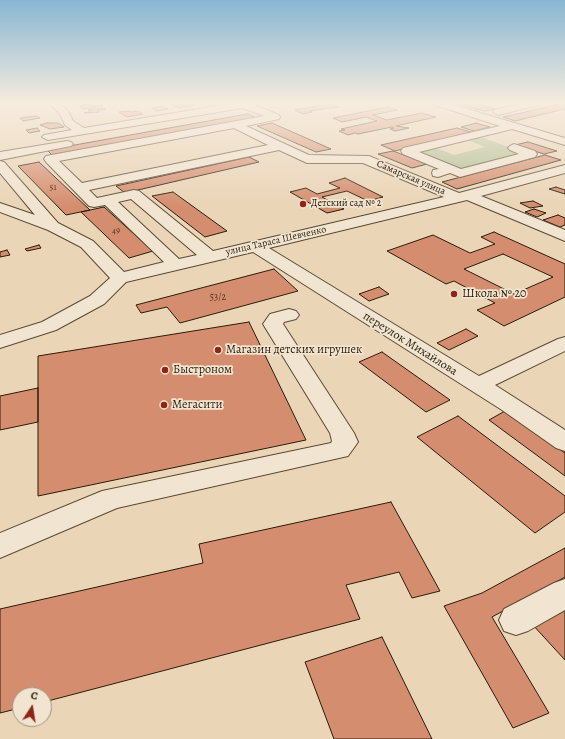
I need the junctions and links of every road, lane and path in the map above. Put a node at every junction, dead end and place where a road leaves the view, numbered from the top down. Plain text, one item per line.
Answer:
1 (50, 137) edge
2 (90, 137) edge
3 (163, 137) edge
4 (262, 137) edge
5 (464, 137) edge
6 (549, 137) edge
7 (564, 142) edge
8 (0, 146) edge
9 (280, 146) junction
10 (514, 148) dead end
11 (0, 156) edge
12 (0, 165) edge
13 (451, 169) junction
14 (565, 169) edge
15 (413, 180) junction
16 (80, 188) junction
17 (462, 197) junction
18 (108, 200) junction
19 (0, 207) edge
20 (53, 227) junction
21 (565, 236) edge
22 (255, 246) junction
23 (210, 256) junction
24 (176, 265) junction
25 (120, 278) junction
26 (289, 315) dead end
27 (0, 342) edge
28 (565, 343) edge
29 (478, 385) junction
30 (565, 442) edge
31 (0, 546) edge
32 (565, 592) edge
33 (516, 620) dead end

1 - 8 street
2 - 11 street
3 - 16 street
4 - 9 street
5 - 13 street
6 - 7 street
9 - 15 street, Самарская улица
9 - 16 street
10 - 13 street
12 - 20 street
13 - 15 street
14 - 17 street, улица Тараса Шевченко
15 - 17 street, Самарская улица
16 - 18 street
17 - 21 street, Самарская улица
17 - 22 street, улица Тараса Шевченко
18 - 23 street
18 - 24 street
19 - 20 street
20 - 25 street
22 - 23 street, улица Тараса Шевченко
22 - 29 street, переулок Михайлова
23 - 24 street, улица Тараса Шевченко
24 - 25 street, улица Тараса Шевченко
25 - 27 street
26 - 31 street
28 - 29 street
29 - 30 street, переулок Михайлова
32 - 33 street

